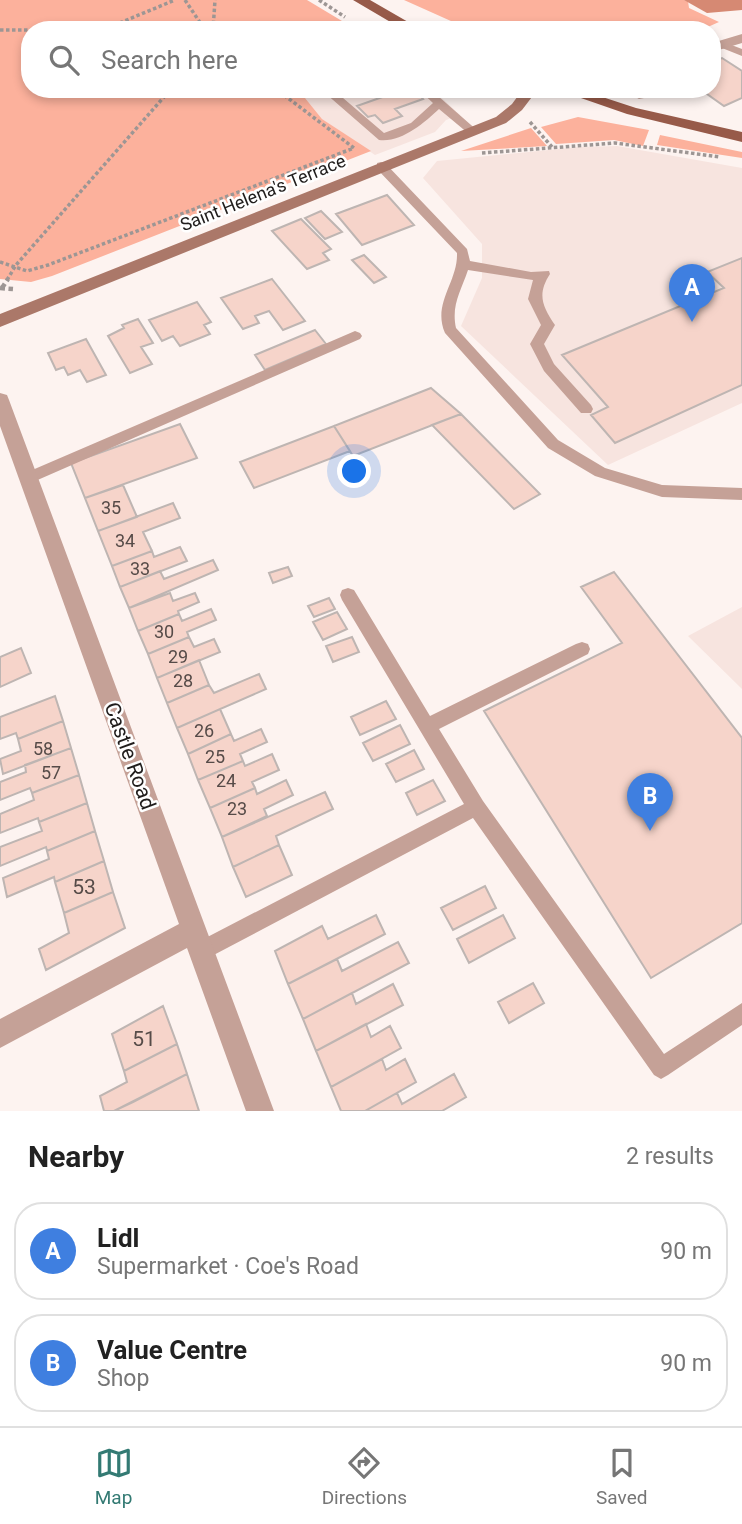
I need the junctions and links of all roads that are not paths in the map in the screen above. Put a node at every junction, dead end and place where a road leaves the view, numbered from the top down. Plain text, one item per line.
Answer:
1 (360, 0) edge
2 (398, 21) edge
3 (742, 38) edge
4 (721, 45) edge
5 (721, 47) edge
6 (742, 53) edge
7 (338, 98) edge
8 (433, 98) edge
9 (524, 98) edge
10 (591, 98) edge
11 (438, 103) junction
12 (473, 132) junction
13 (742, 137) edge
14 (381, 166) junction
15 (465, 265) junction
16 (0, 321) edge
17 (355, 336) dead end
18 (0, 400) edge
19 (586, 409) dead end
20 (28, 478) junction
21 (742, 494) edge
22 (348, 595) dead end
23 (582, 649) dead end
24 (428, 726) junction
25 (476, 807) junction
26 (197, 940) junction
27 (742, 1013) edge
28 (0, 1034) edge
29 (260, 1111) edge

1 - 2 main road
3 - 4 street
5 - 6 lane
7 - 11 lane
8 - 11 lane
9 - 12 main road, Saint Helena's Terrace
10 - 13 main road
11 - 12 lane
12 - 14 main road, Saint Helena's Terrace
14 - 15 lane
14 - 16 main road, Saint Helena's Terrace
15 - 19 lane
15 - 21 lane
17 - 20 lane
18 - 20 street, Castle Road
20 - 26 street, Castle Road
22 - 24 lane
23 - 24 lane
24 - 25 lane
25 - 26 lane
25 - 27 lane
26 - 28 street
26 - 29 street, Castle Road

